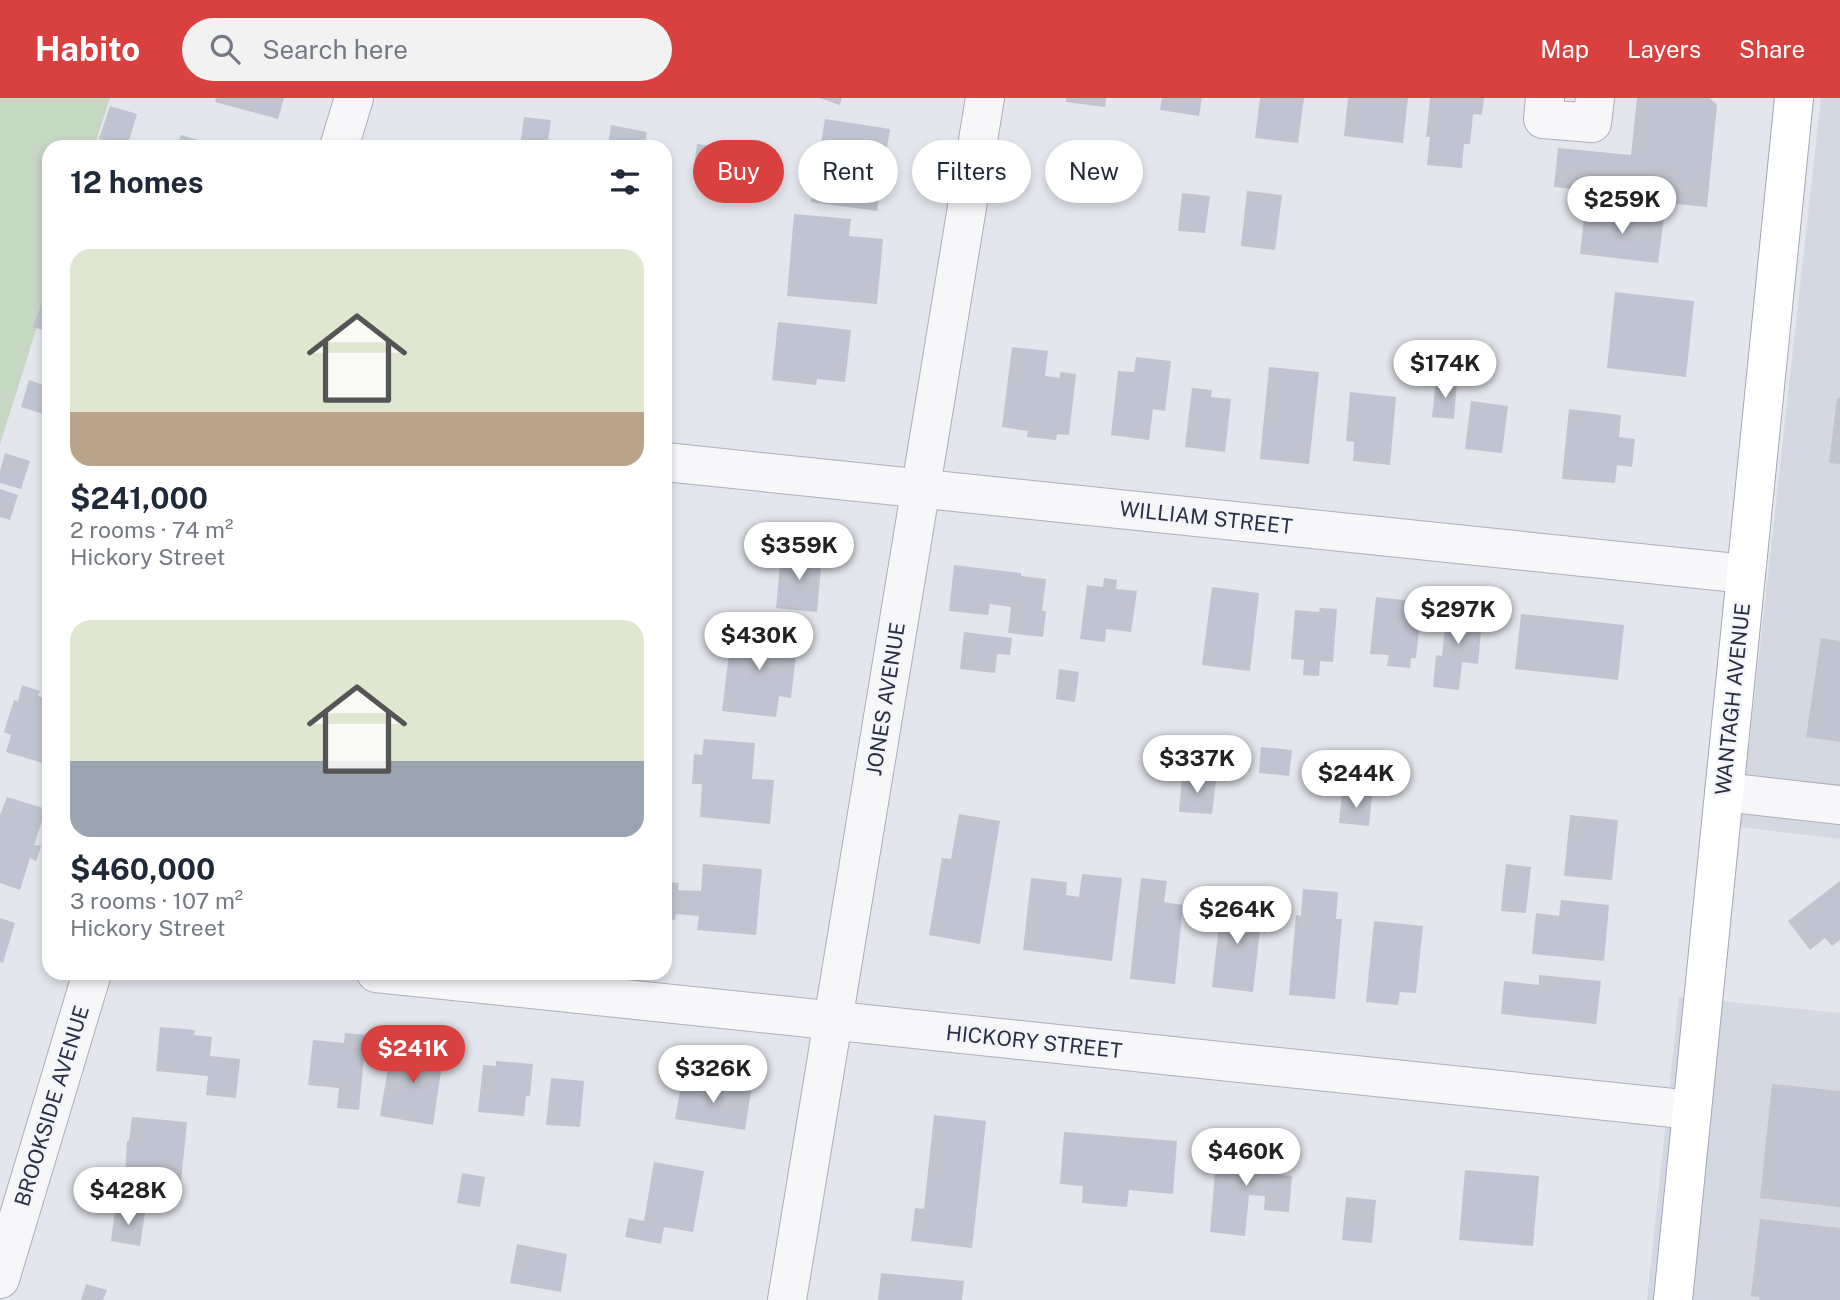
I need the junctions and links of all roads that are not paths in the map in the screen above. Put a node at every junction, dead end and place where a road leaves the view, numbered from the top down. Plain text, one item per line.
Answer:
1 (354, 98) edge
2 (985, 98) edge
3 (1595, 98) edge
4 (1794, 98) edge
5 (1543, 121) edge
6 (341, 140) edge
7 (672, 462) edge
8 (921, 488) junction
9 (1746, 574) junction
10 (1724, 792) junction
11 (1840, 805) edge
12 (90, 980) edge
13 (443, 980) edge
14 (833, 1021) junction
15 (1692, 1110) junction
16 (0, 1279) edge
17 (787, 1300) edge
18 (1673, 1300) edge

1 - 6 street
2 - 8 street, JONES AVENUE
3 - 5 street
4 - 9 main road, WANTAGH AVENUE
7 - 8 street, WILLIAM STREET
8 - 9 street, WILLIAM STREET
8 - 14 street, JONES AVENUE
9 - 10 main road, WANTAGH AVENUE
10 - 11 street
10 - 15 main road, WANTAGH AVENUE
12 - 16 street, BROOKSIDE AVENUE
13 - 14 street, HICKORY STREET
14 - 15 street, HICKORY STREET
14 - 17 street, JONES AVENUE
15 - 18 main road, WANTAGH AVENUE

